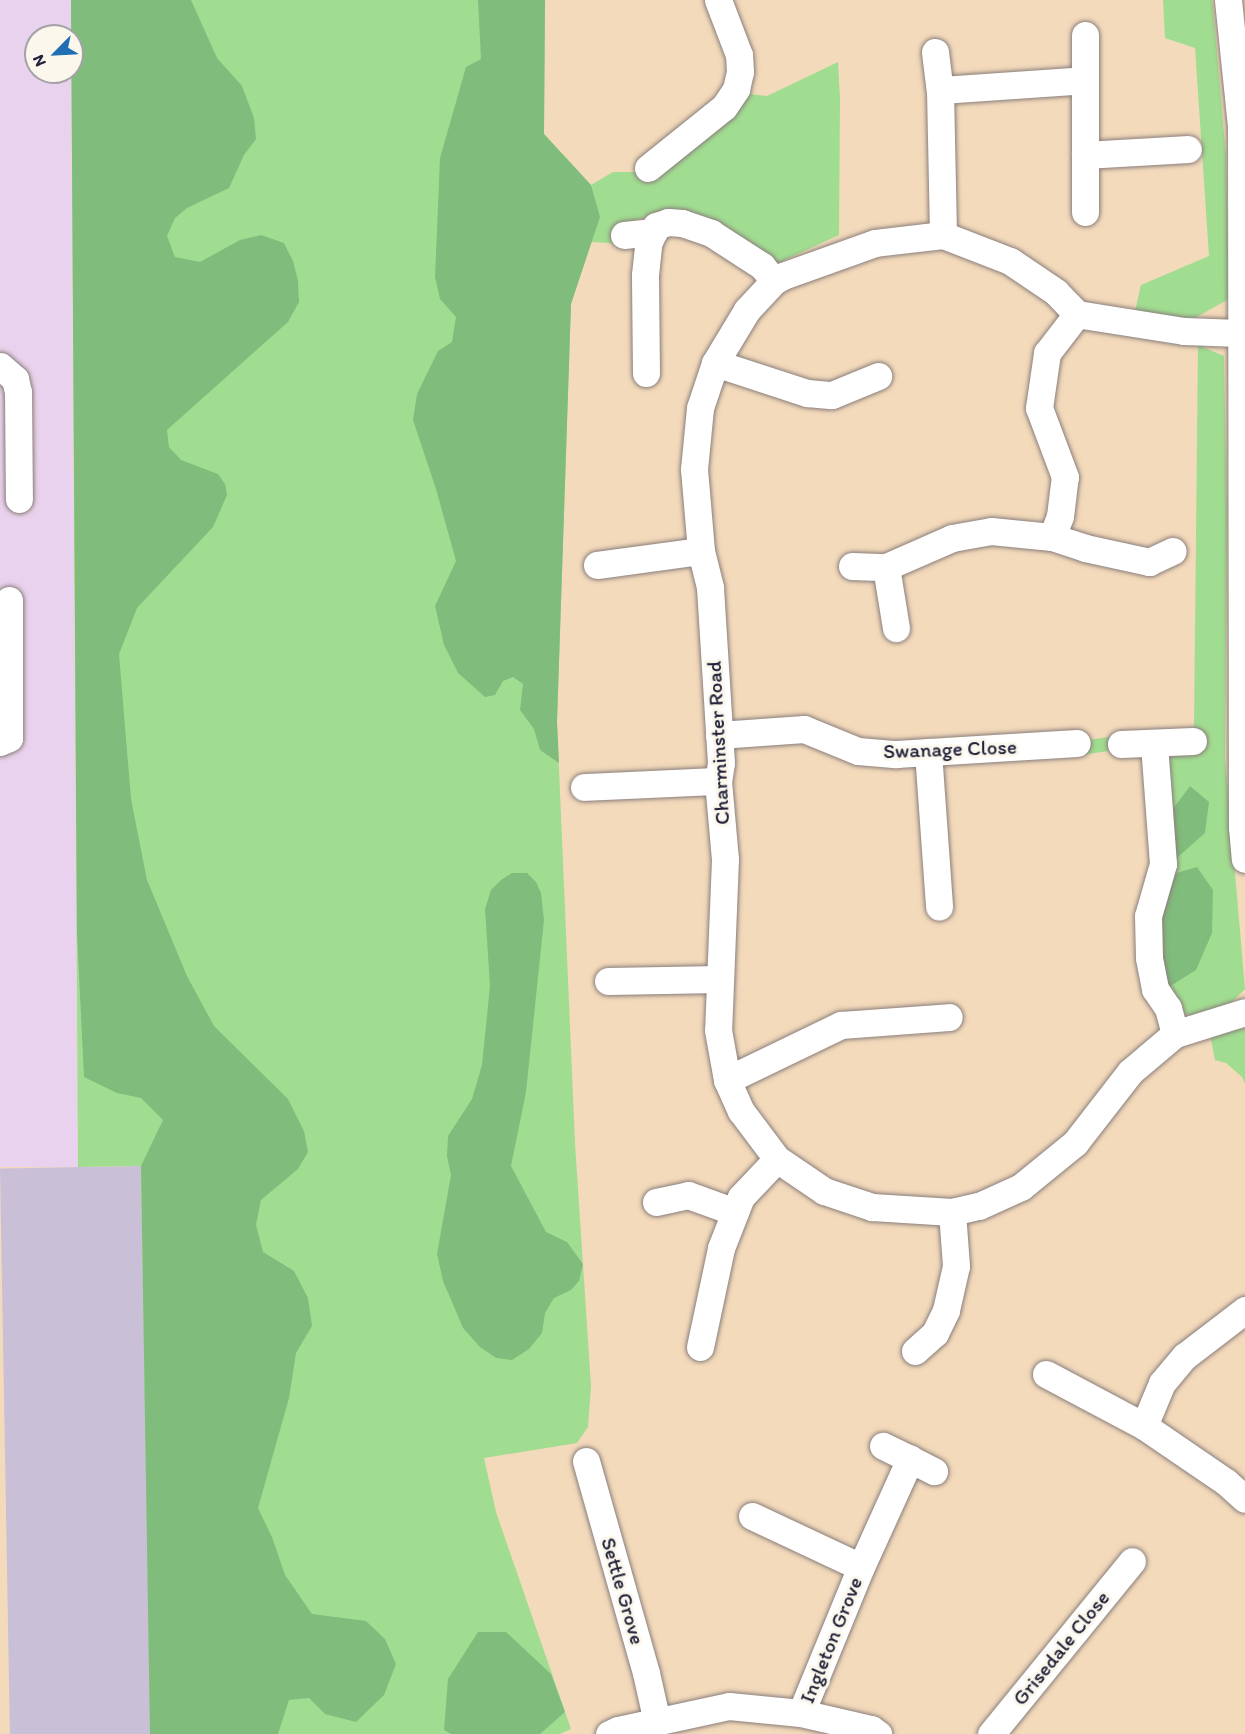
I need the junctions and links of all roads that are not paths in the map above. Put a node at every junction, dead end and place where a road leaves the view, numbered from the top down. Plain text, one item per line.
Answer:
1 (718, 0) edge
2 (1228, 0) edge
3 (1085, 35) dead end
4 (935, 52) dead end
5 (1085, 80) junction
6 (940, 90) junction
7 (1188, 149) dead end
8 (1085, 155) junction
9 (648, 168) dead end
10 (1085, 212) dead end
11 (1243, 213) edge
12 (654, 232) junction
13 (624, 235) dead end
14 (943, 235) junction
15 (774, 281) junction
16 (1077, 314) junction
17 (1241, 333) junction
18 (716, 363) junction
19 (0, 366) edge
20 (646, 373) dead end
21 (878, 376) dead end
22 (19, 499) dead end
23 (1052, 537) junction
24 (701, 551) junction
25 (1173, 551) dead end
26 (597, 565) dead end
27 (852, 566) dead end
28 (886, 567) junction
29 (9, 600) dead end
30 (896, 627) dead end
31 (1244, 697) edge
32 (719, 735) junction
33 (1193, 741) dead end
34 (0, 742) edge
35 (1077, 743) dead end
36 (1121, 744) dead end
37 (1154, 744) junction
38 (928, 752) junction
39 (718, 781) junction
40 (584, 787) dead end
41 (1245, 859) edge
42 (939, 907) dead end
43 (720, 979) junction
44 (608, 981) dead end
45 (1245, 1012) edge
46 (949, 1017) dead end
47 (1174, 1034) junction
48 (727, 1080) junction
49 (777, 1159) junction
50 (656, 1202) dead end
51 (735, 1212) junction
52 (952, 1212) junction
53 (1245, 1310) edge
54 (700, 1347) dead end
55 (915, 1351) dead end
56 (1046, 1374) dead end
57 (1144, 1426) junction
58 (883, 1446) dead end
59 (586, 1461) dead end
60 (1245, 1499) edge
61 (752, 1516) dead end
62 (1132, 1561) dead end
63 (861, 1567) junction
64 (801, 1713) junction
65 (657, 1722) junction
66 (609, 1734) edge
67 (878, 1734) edge
68 (991, 1734) edge

1 - 9 street
2 - 11 street
3 - 5 street
4 - 6 street
5 - 6 street
5 - 8 street
6 - 14 street
7 - 8 street
8 - 10 street
11 - 17 street
12 - 13 street
12 - 15 street
12 - 20 street
14 - 15 street, Charminster Road
14 - 16 street, Charminster Road
15 - 18 street, Charminster Road
16 - 17 street
16 - 23 street
17 - 31 street
18 - 21 street
18 - 24 street, Charminster Road
19 - 22 street
23 - 25 street
23 - 28 street
24 - 26 street
24 - 32 street, Charminster Road
27 - 28 street
28 - 30 street
29 - 34 street
31 - 41 street
32 - 38 street, Swanage Close
32 - 39 street, Charminster Road
33 - 37 street
35 - 38 street, Swanage Close
36 - 37 street
37 - 47 street
38 - 42 street
39 - 40 street
39 - 43 street, Charminster Road
43 - 44 street
43 - 48 street, Charminster Road
45 - 47 street, Charminster Road
46 - 48 street
47 - 52 street, Charminster Road
48 - 49 street, Charminster Road
49 - 51 street
49 - 52 street, Charminster Road
50 - 51 street
51 - 54 street
52 - 55 street
53 - 57 street
56 - 57 street
57 - 60 street
58 - 63 street, Ingleton Grove
59 - 65 street, Settle Grove
61 - 63 street, Ingleton Grove
62 - 68 street, Grisedale Close
63 - 64 street, Ingleton Grove
64 - 65 street
64 - 67 street
65 - 66 street

